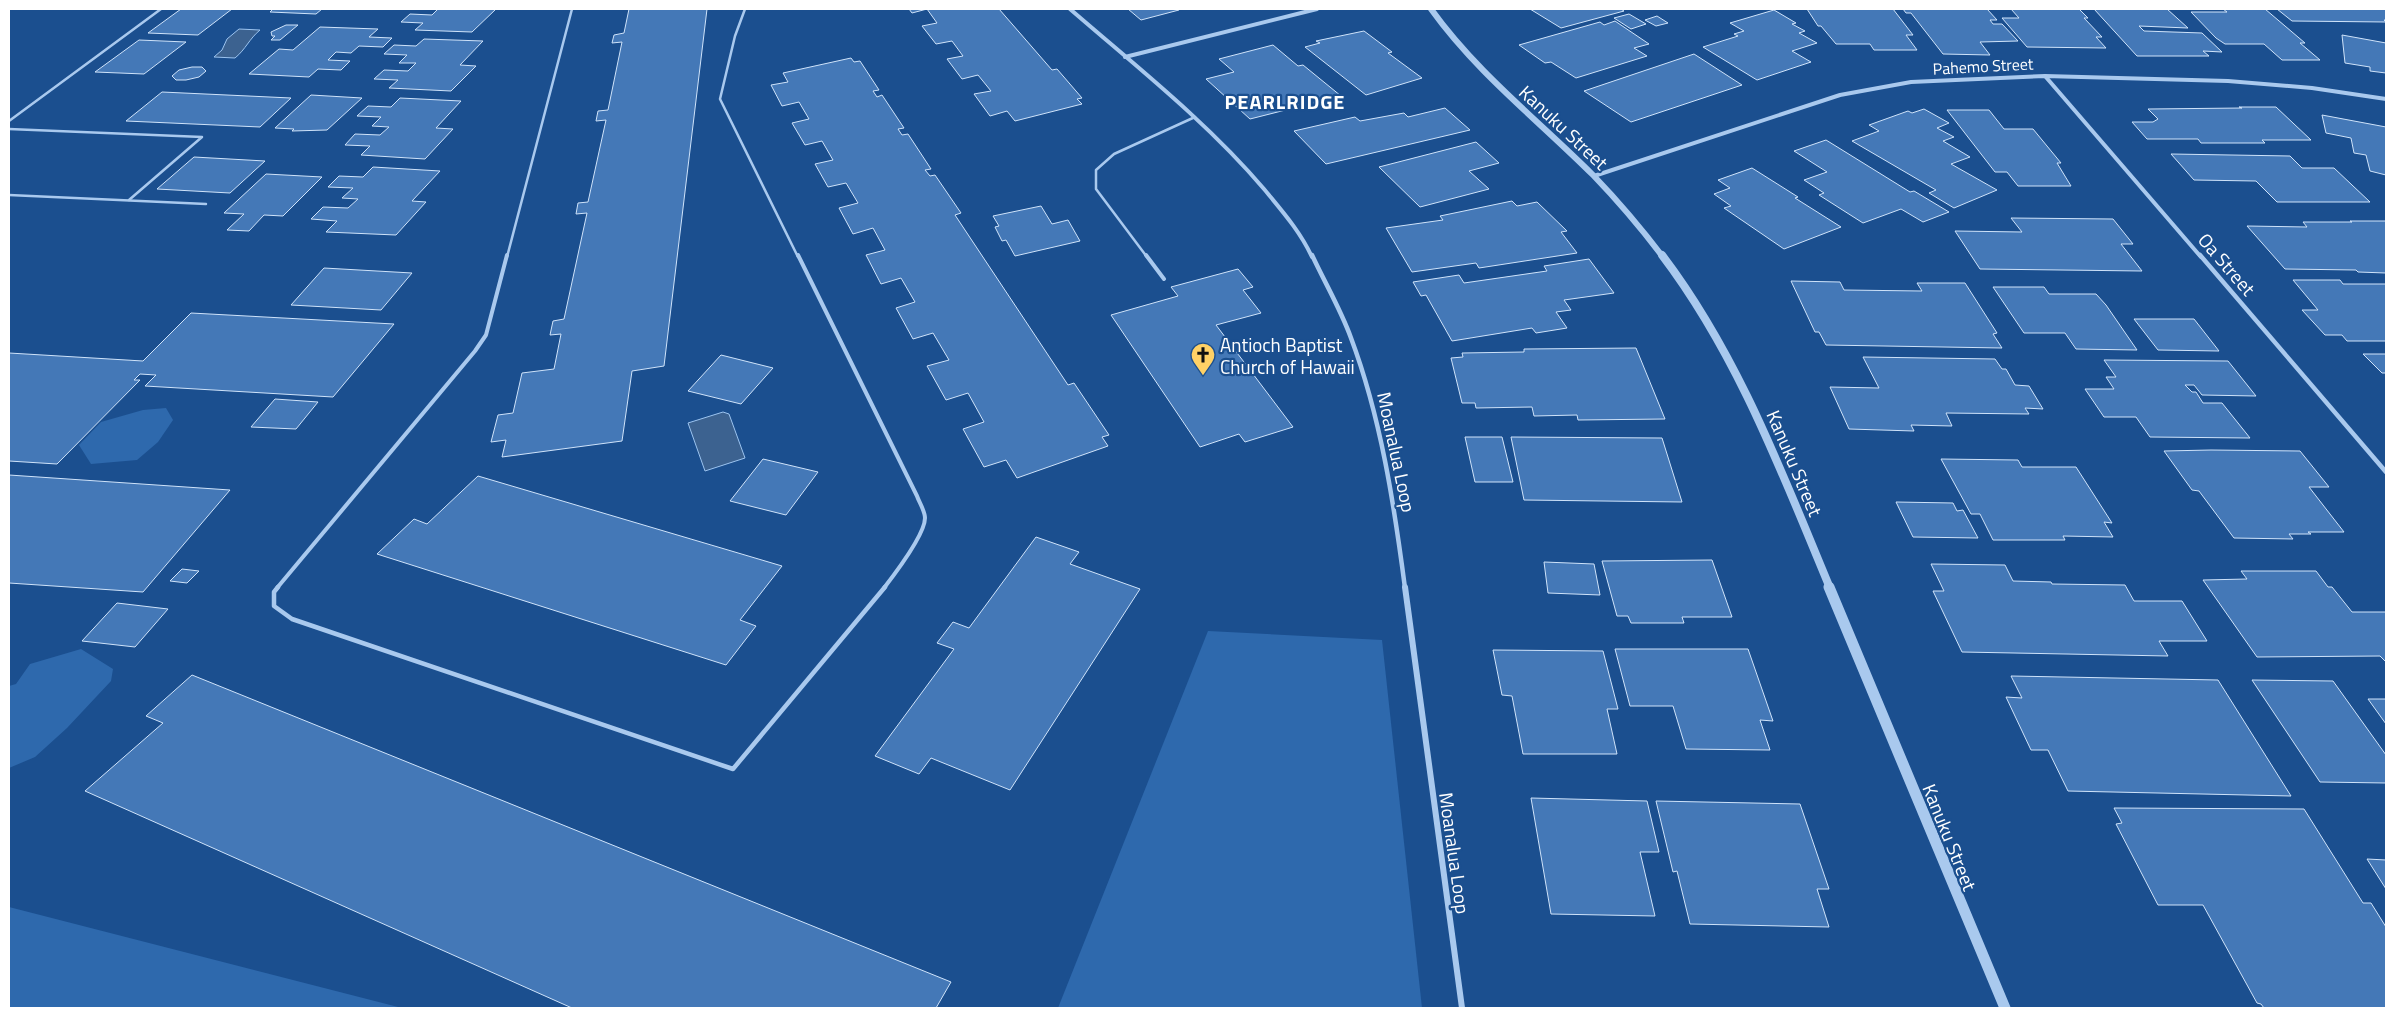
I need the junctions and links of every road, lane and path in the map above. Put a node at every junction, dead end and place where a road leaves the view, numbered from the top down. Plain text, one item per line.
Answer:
1 (161, 9) edge
2 (572, 9) edge
3 (745, 9) edge
4 (1070, 9) edge
5 (1317, 9) edge
6 (1431, 9) edge
7 (1125, 57) junction
8 (2045, 76) junction
9 (2386, 99) edge
10 (1195, 117) junction
11 (9, 121) edge
12 (9, 129) edge
13 (1594, 176) junction
14 (9, 195) edge
15 (129, 200) junction
16 (206, 204) dead end
17 (1164, 278) dead end
18 (2386, 472) edge
19 (1462, 1008) edge
20 (2005, 1008) edge

1 - 11 lane
2 - 3 lane
4 - 7 street, Moanalua Loop
5 - 7 street
6 - 13 street, Kanuku Street
7 - 10 street, Moanalua Loop
8 - 9 street, Pahemo Street
8 - 13 street, Pahemo Street
8 - 18 street, Oa Street
10 - 17 lane
10 - 19 street, Moanalua Loop
12 - 15 lane
13 - 20 street, Kanuku Street
14 - 15 lane
15 - 16 lane

